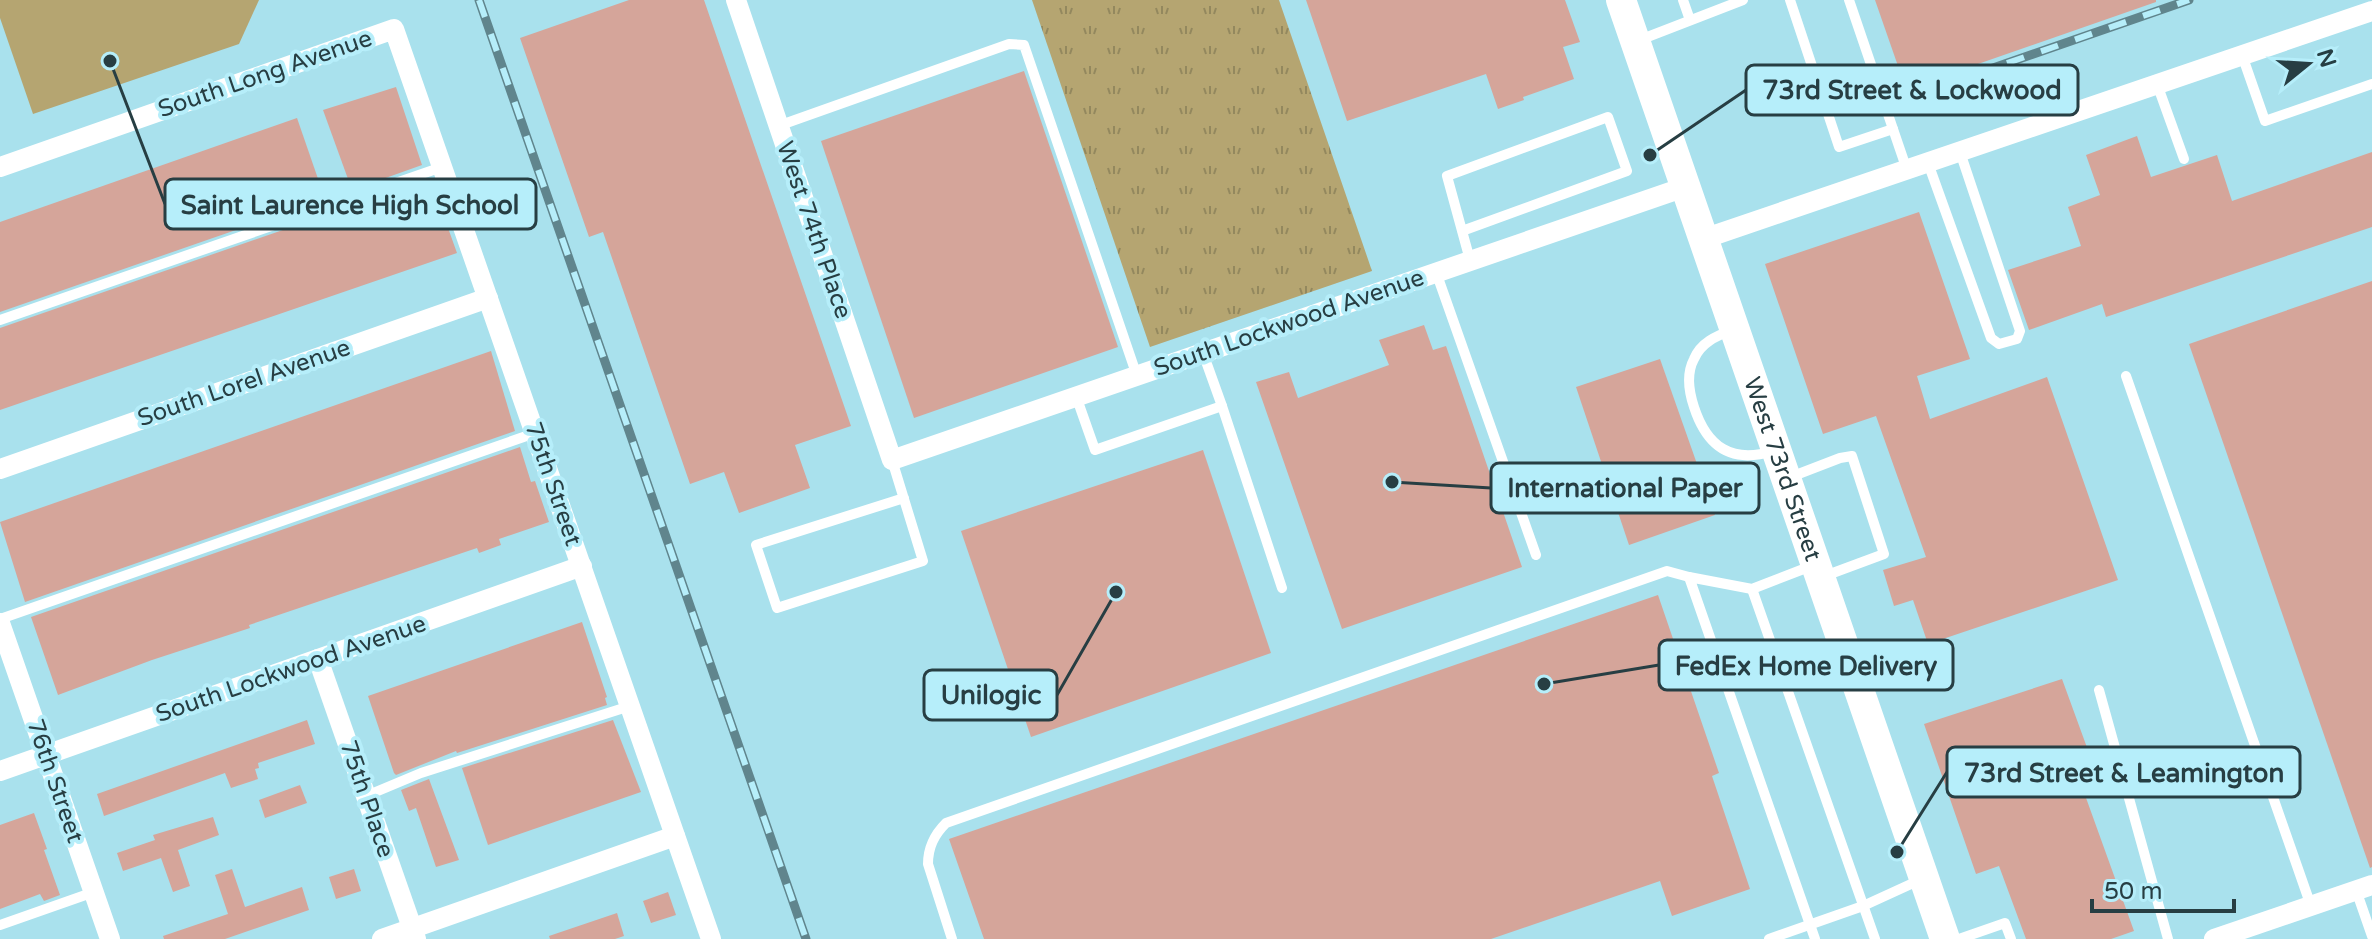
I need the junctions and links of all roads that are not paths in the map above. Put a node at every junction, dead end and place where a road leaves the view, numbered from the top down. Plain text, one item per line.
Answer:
1 (736, 0) edge
2 (1621, 0) edge
3 (1683, 0) edge
4 (1790, 0) edge
5 (1849, 0) edge
6 (1738, 1) edge
7 (2372, 11) edge
8 (1690, 20) junction
9 (394, 29) joint
10 (1635, 41) junction
11 (2242, 55) junction
12 (2157, 84) junction
13 (2372, 84) edge
14 (778, 126) junction
15 (1893, 129) junction
16 (1960, 152) junction
17 (2184, 159) dead end
18 (1928, 163) junction
19 (0, 167) edge
20 (442, 167) junction
21 (1907, 170) junction
22 (1685, 187) junction
23 (1462, 231) junction
24 (1703, 239) junction
25 (1470, 260) junction
26 (1436, 272) junction
27 (488, 298) junction
28 (0, 320) edge
29 (1734, 329) junction
30 (1203, 353) junction
31 (1137, 376) junction
32 (2126, 376) dead end
33 (1076, 396) junction
34 (1222, 406) junction
35 (535, 433) junction
36 (1776, 450) junction
37 (892, 460) junction
38 (0, 469) edge
39 (1786, 479) junction
40 (904, 498) junction
41 (1536, 555) dead end
42 (582, 566) junction
43 (1818, 571) junction
44 (1689, 577) junction
45 (1282, 588) dead end
46 (1752, 589) junction
47 (0, 621) edge
48 (318, 659) junction
49 (2099, 690) dead end
50 (630, 706) junction
51 (46, 755) junction
52 (0, 771) edge
53 (366, 796) junction
54 (675, 836) junction
55 (1924, 878) junction
56 (2364, 888) edge
57 (94, 892) junction
58 (1863, 906) junction
59 (2311, 906) junction
60 (1810, 924) junction
61 (0, 925) edge
62 (414, 934) edge
63 (2372, 936) edge
64 (110, 939) edge
65 (382, 939) edge
66 (711, 939) edge
67 (952, 939) edge
68 (1769, 939) edge
69 (1815, 939) edge
70 (1875, 939) edge
71 (1945, 939) edge
72 (1959, 939) edge
73 (2011, 939) edge
74 (2168, 939) edge
75 (2214, 939) edge

1 - 14 street, West 74th Place
2 - 10 street, West 73rd Street
3 - 8 lane
4 - 15 lane
5 - 15 lane
6 - 8 lane
7 - 11 street
8 - 10 lane
9 - 19 street, South Long Avenue
9 - 20 street, 75th Street
10 - 22 street, West 73rd Street
11 - 12 street
11 - 13 lane
12 - 16 street
12 - 17 lane
14 - 31 lane
14 - 37 street, West 74th Place
15 - 21 lane
16 - 18 street
16 - 18 lane
18 - 21 street
20 - 27 street, 75th Street
20 - 28 lane
21 - 24 street
22 - 24 street, West 73rd Street
22 - 25 street, South Lockwood Avenue
23 - 23 lane
23 - 25 lane
24 - 29 street, West 73rd Street
25 - 26 street, South Lockwood Avenue
26 - 30 street, South Lockwood Avenue
26 - 41 lane
27 - 35 street, 75th Street
27 - 38 street, South Lorel Avenue
29 - 36 street, West 73rd Street
29 - 36 lane
30 - 31 street, South Lockwood Avenue
30 - 34 lane
31 - 33 street, South Lockwood Avenue
32 - 59 lane
33 - 34 lane
33 - 37 street, South Lockwood Avenue
34 - 45 lane
35 - 42 street, 75th Street
35 - 47 lane
36 - 39 street, West 73rd Street
37 - 40 lane
39 - 43 street, West 73rd Street
39 - 43 lane
40 - 40 lane
42 - 48 street, South Lockwood Avenue
42 - 50 street, 75th Street
43 - 46 lane
43 - 55 street, West 73rd Street
44 - 46 lane
44 - 60 lane
44 - 67 lane
46 - 58 lane
47 - 51 street, 76th Street
48 - 51 street, South Lockwood Avenue
48 - 53 street, 75th Place
49 - 74 lane
50 - 53 lane
50 - 54 street, 75th Street
51 - 52 street, South Lockwood Avenue
51 - 57 street, 76th Street
53 - 62 street, 75th Place
54 - 62 street
54 - 66 street, 75th Street
55 - 58 lane
55 - 71 street, West 73rd Street
56 - 59 street
56 - 63 lane
57 - 61 lane
57 - 64 street, 76th Street
58 - 60 lane
58 - 70 lane
59 - 75 street
60 - 68 lane
60 - 69 lane
62 - 65 street
72 - 73 lane

